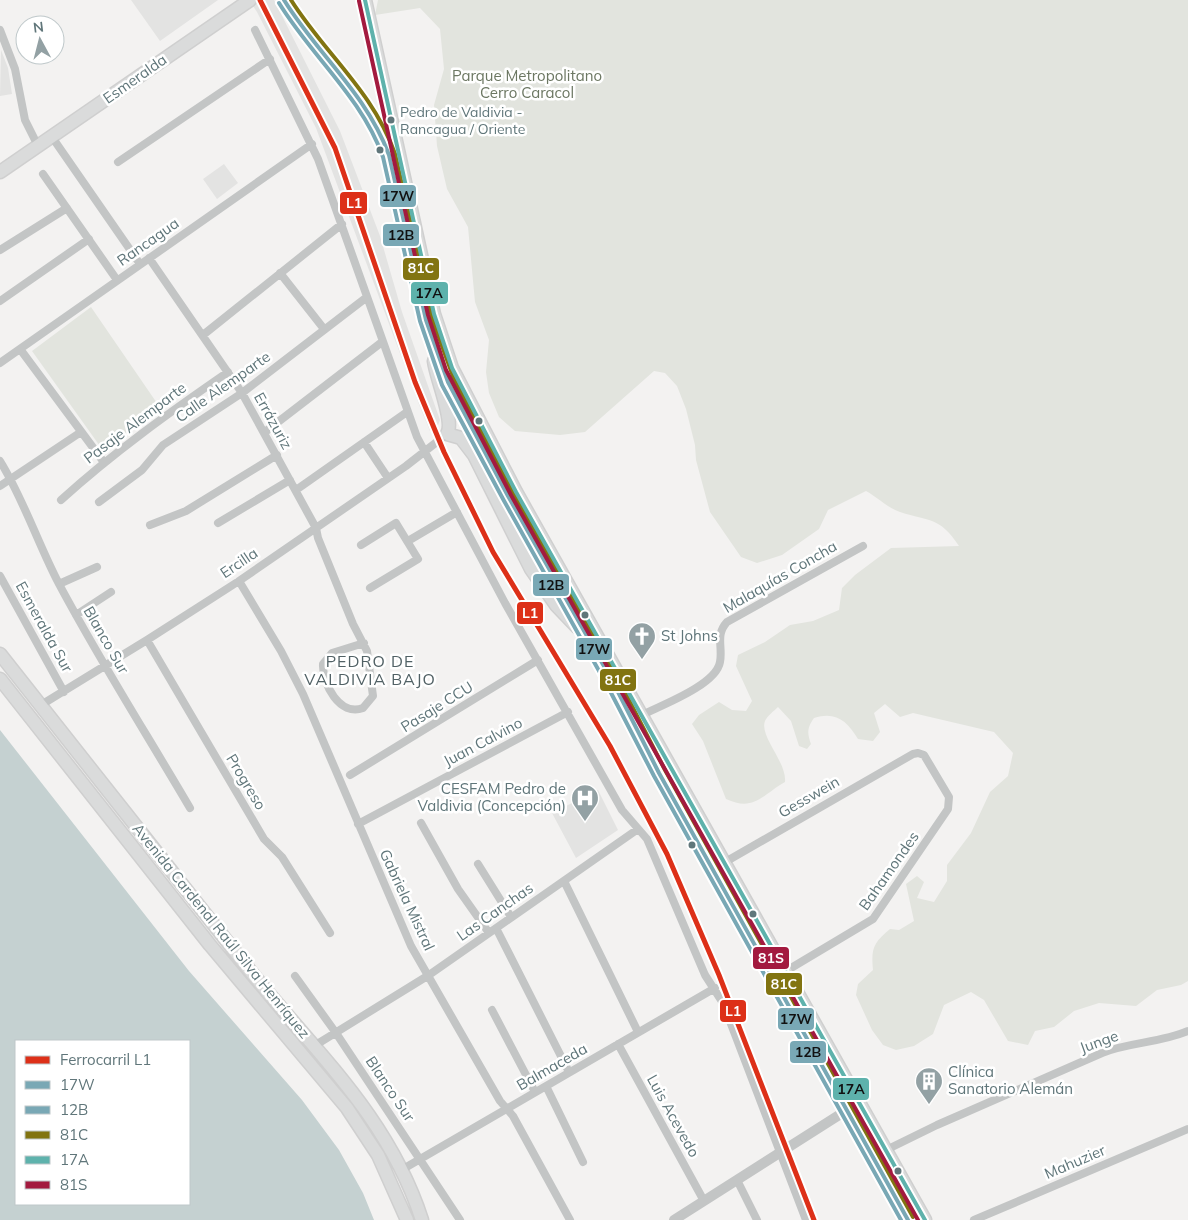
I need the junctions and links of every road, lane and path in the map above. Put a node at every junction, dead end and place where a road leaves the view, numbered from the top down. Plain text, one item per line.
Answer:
1 (250, 0) edge
2 (284, 0) edge
3 (358, 0) edge
4 (365, 0) edge
5 (372, 0) edge
6 (366, 22) junction
7 (0, 30) edge
8 (255, 30) dead end
9 (3, 45) edge
10 (270, 59) junction
11 (52, 137) junction
12 (312, 144) junction
13 (38, 146) junction
14 (390, 156) junction
15 (20, 159) junction
16 (118, 162) dead end
17 (0, 172) edge
18 (43, 174) dead end
19 (0, 179) edge
20 (67, 208) junction
21 (342, 224) junction
22 (89, 239) junction
23 (0, 250) edge
24 (149, 258) junction
25 (140, 264) junction
26 (280, 273) junction
27 (118, 280) junction
28 (367, 297) junction
29 (0, 301) edge
30 (324, 329) junction
31 (203, 335) junction
32 (432, 341) junction
33 (382, 342) junction
34 (20, 348) junction
35 (0, 364) edge
36 (228, 372) junction
37 (242, 393) junction
38 (407, 412) junction
39 (81, 432) junction
40 (264, 432) junction
41 (447, 434) junction
42 (364, 442) junction
43 (425, 451) junction
44 (277, 455) junction
45 (0, 461) edge
46 (104, 462) junction
47 (388, 478) junction
48 (11, 479) junction
49 (290, 480) junction
50 (0, 486) edge
51 (296, 490) junction
52 (508, 496) junction
53 (61, 500) dead end
54 (100, 502) dead end
55 (457, 512) junction
56 (218, 523) dead end
57 (150, 525) dead end
58 (316, 528) junction
59 (408, 541) junction
60 (361, 545) dead end
61 (863, 546) dead end
62 (523, 554) junction
63 (97, 567) dead end
64 (0, 576) edge
65 (238, 581) junction
66 (59, 584) junction
67 (541, 584) junction
68 (564, 586) junction
69 (370, 588) dead end
70 (111, 592) dead end
71 (76, 615) junction
72 (586, 636) junction
73 (147, 640) junction
74 (364, 643) junction
75 (0, 654) edge
76 (538, 660) junction
77 (105, 666) junction
78 (0, 679) edge
79 (64, 692) junction
80 (41, 705) junction
81 (568, 712) junction
82 (642, 715) junction
83 (920, 753) joint
84 (350, 775) dead end
85 (190, 808) dead end
86 (422, 823) dead end
87 (358, 824) junction
88 (638, 829) junction
89 (725, 862) junction
90 (478, 864) dead end
91 (714, 869) junction
92 (564, 881) junction
93 (512, 917) junction
94 (493, 931) junction
95 (330, 933) dead end
96 (786, 971) junction
97 (429, 975) junction
98 (295, 976) dead end
99 (715, 988) junction
100 (492, 1010) dead end
101 (1188, 1031) edge
102 (638, 1032) junction
103 (336, 1033) junction
104 (618, 1044) junction
105 (314, 1046) junction
106 (570, 1072) junction
107 (546, 1086) junction
108 (535, 1092) junction
109 (855, 1096) junction
110 (507, 1109) junction
111 (847, 1110) junction
112 (866, 1114) junction
113 (1188, 1129) edge
114 (886, 1150) junction
115 (780, 1153) junction
116 (420, 1158) junction
117 (583, 1162) dead end
118 (877, 1163) junction
119 (403, 1169) junction
120 (738, 1180) junction
121 (704, 1201) junction
122 (407, 1220) edge
123 (422, 1220) edge
124 (460, 1220) edge
125 (570, 1220) edge
126 (674, 1220) edge
127 (757, 1220) edge
128 (806, 1220) edge
129 (908, 1220) edge
130 (925, 1220) edge
131 (974, 1220) edge

1 - 11 main road, Esmeralda
2 - 14 main road
3 - 6 main road
4 - 6 main road
5 - 6 main road
6 - 14 main road
6 - 68 main road
7 - 9 street
8 - 10 street
9 - 13 street
10 - 12 street
10 - 16 street
11 - 13 main road, Esmeralda
11 - 25 street
12 - 21 street
12 - 24 street, Rancagua
13 - 15 main road, Esmeralda
14 - 32 main road
15 - 17 main road, Esmeralda
15 - 19 street, Esmeralda
18 - 20 street
20 - 22 street
20 - 23 street
21 - 26 street
21 - 28 street
22 - 27 street
22 - 29 street
24 - 25 street, Rancagua
24 - 31 street, Errázuriz
25 - 27 street, Rancagua
26 - 30 street
26 - 31 street
27 - 34 street, Rancagua
28 - 30 street, Calle Alemparte
28 - 33 street
30 - 37 street, Calle Alemparte
31 - 36 street, Errázuriz
32 - 41 main road
32 - 52 main road
33 - 38 street
33 - 40 street
34 - 35 street, Rancagua
34 - 39 street
36 - 37 street, Errázuriz
36 - 46 street, Pasaje Alemparte
37 - 40 street, Errázuriz
37 - 54 street, Calle Alemparte
38 - 42 street
38 - 43 street
39 - 46 street
39 - 48 street
40 - 44 street, Errázuriz
41 - 43 street, Ercilla
41 - 62 main road
42 - 47 street
42 - 51 street
43 - 47 street, Ercilla
43 - 55 street
44 - 49 street, Errázuriz
44 - 57 street
45 - 48 street, Blanco Sur
46 - 53 street, Pasaje Alemparte
47 - 58 street, Ercilla
48 - 50 street
48 - 66 street, Blanco Sur
49 - 51 street, Errázuriz
49 - 56 street
51 - 58 street, Errázuriz
52 - 62 main road
52 - 68 main road
55 - 59 street
55 - 76 street
58 - 65 street, Ercilla
58 - 74 street, Errázuriz
59 - 60 street
59 - 69 street
61 - 82 street, Malaquías Concha
62 - 67 main road
63 - 66 street
64 - 79 street, Esmeralda Sur
65 - 73 street, Ercilla
65 - 87 street, Gabriela Mistral
66 - 71 street, Blanco Sur
67 - 68 main road
67 - 72 main road
68 - 72 main road
68 - 82 main road
70 - 71 street
71 - 77 street, Blanco Sur
72 - 91 main road
73 - 77 street, Ercilla
73 - 95 street, Progreso
74 - 74 street
75 - 80 main road, Avenida Cardenal Raúl Silva Henríquez
76 - 81 street
76 - 84 street, Pasaje CCU
77 - 79 street, Ercilla
77 - 85 street, Blanco Sur
78 - 122 main road, Avenida Cardenal Raúl Silva Henríquez
79 - 80 street, Ercilla
80 - 105 main road, Avenida Cardenal Raúl Silva Henríquez
81 - 87 street, Juan Calvino
81 - 88 street
82 - 89 main road
83 - 89 street, Gesswein
83 - 96 street, Bahamondes
86 - 94 street
87 - 97 street, Gabriela Mistral
88 - 92 street, Las Canchas
88 - 99 street
89 - 91 street, Gesswein
89 - 96 main road
90 - 93 street
91 - 111 main road
92 - 93 street, Las Canchas
92 - 102 street
93 - 94 street, Las Canchas
94 - 97 street, Las Canchas
94 - 106 street
96 - 109 main road
97 - 103 street, Las Canchas
97 - 110 street, Gabriela Mistral
98 - 103 street, Blanco Sur
99 - 102 street, Balmaceda
99 - 115 street
100 - 108 street
101 - 114 street, Junge
102 - 104 street, Balmaceda
103 - 105 street, Las Canchas
103 - 116 street, Blanco Sur
104 - 106 street, Balmaceda
104 - 121 street, Luis Acevedo
105 - 119 main road, Avenida Cardenal Raúl Silva Henríquez
106 - 107 street, Balmaceda
107 - 108 street, Balmaceda
107 - 117 street
108 - 110 street, Balmaceda
109 - 111 main road
109 - 112 main road
110 - 116 street, Balmaceda
110 - 125 street, Gabriela Mistral
111 - 112 main road
111 - 115 street
111 - 118 main road
112 - 114 main road
113 - 131 street, Mahuzier
114 - 118 main road
114 - 130 main road
115 - 120 street
115 - 128 street
116 - 119 street, Balmaceda
116 - 124 street, Blanco Sur
118 - 129 main road
119 - 123 main road, Avenida Cardenal Raúl Silva Henríquez
120 - 121 street
120 - 127 street
121 - 126 street

